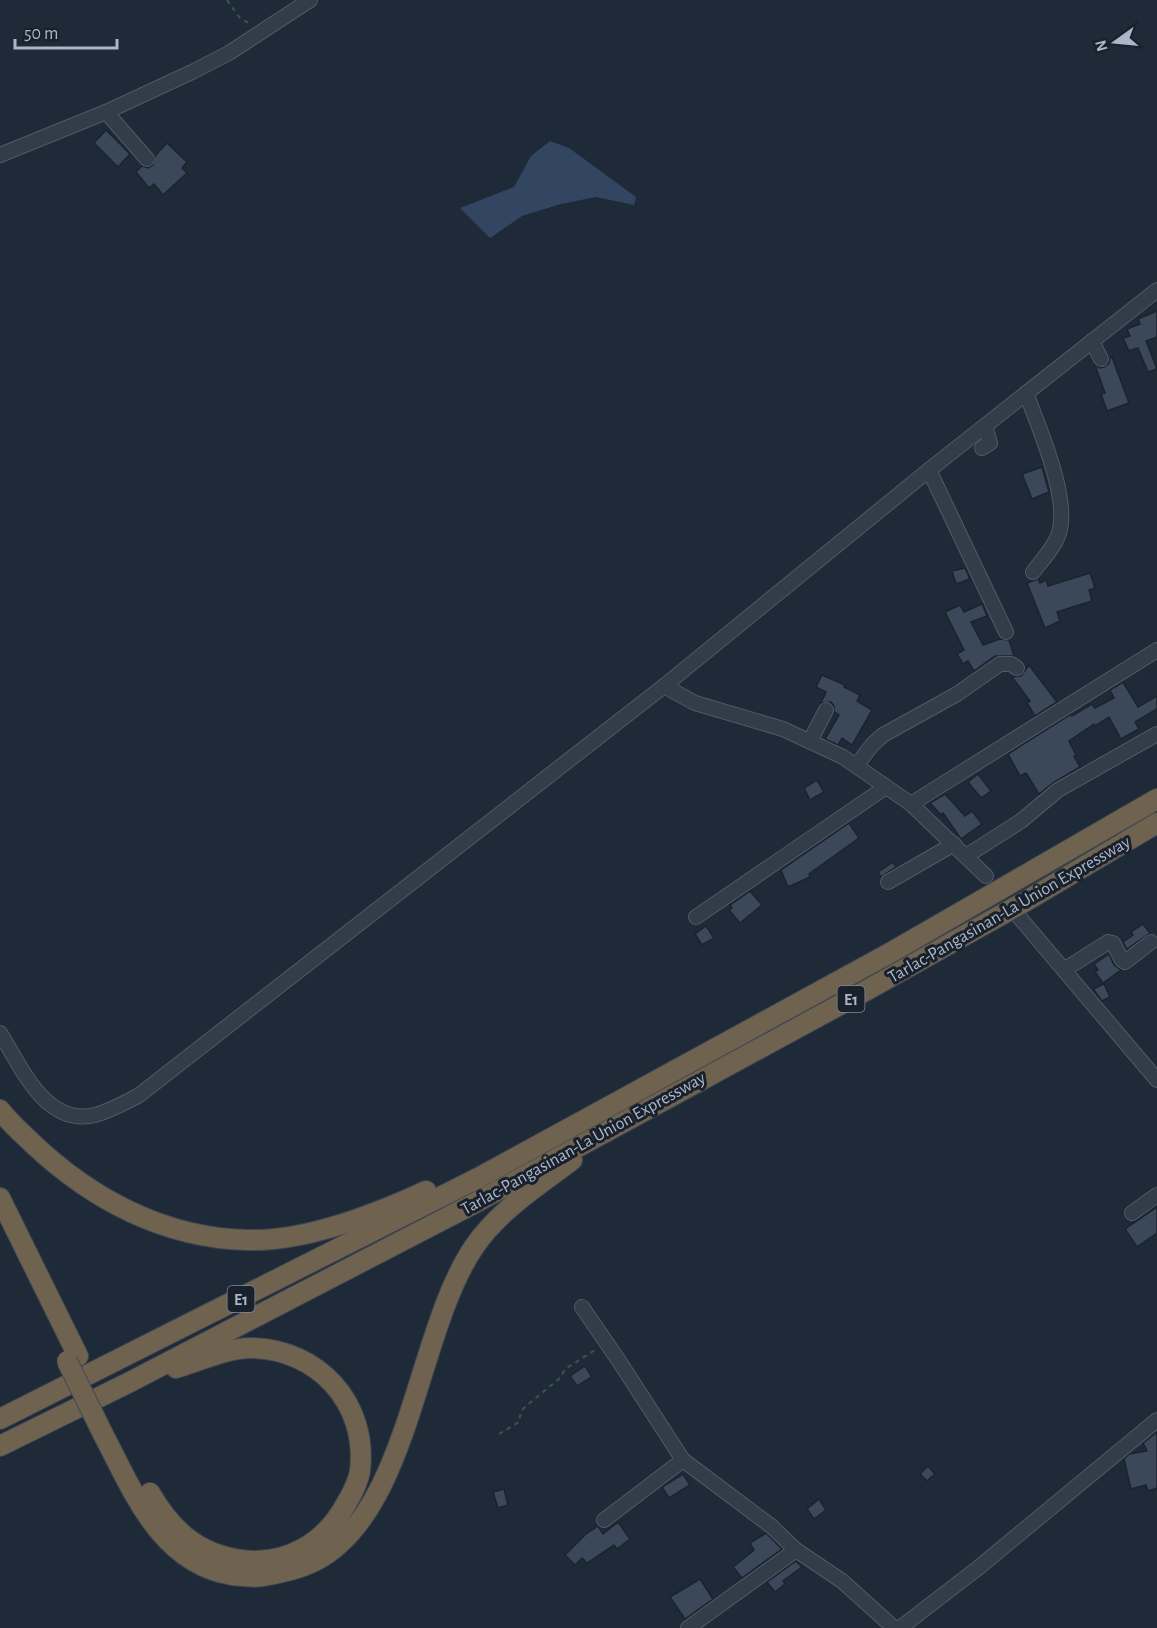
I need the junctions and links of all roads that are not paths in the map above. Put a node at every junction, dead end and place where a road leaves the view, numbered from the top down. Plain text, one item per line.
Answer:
1 (310, 0) edge
2 (106, 112) junction
3 (0, 155) edge
4 (147, 159) dead end
5 (1157, 290) edge
6 (1092, 341) junction
7 (1101, 359) dead end
8 (1026, 393) junction
9 (985, 426) junction
10 (982, 448) dead end
11 (929, 470) junction
12 (1033, 572) dead end
13 (1005, 632) dead end
14 (1157, 650) edge
15 (1017, 668) dead end
16 (664, 687) junction
17 (826, 710) dead end
18 (1157, 734) edge
19 (810, 741) junction
20 (856, 766) junction
21 (886, 787) junction
22 (1157, 799) edge
23 (911, 804) junction
24 (1157, 823) edge
25 (954, 844) junction
26 (966, 856) junction
27 (986, 876) dead end
28 (888, 882) dead end
29 (696, 917) dead end
30 (1019, 917) dead end
31 (1151, 942) dead end
32 (1064, 970) junction
33 (0, 1032) edge
34 (1157, 1080) edge
35 (0, 1110) edge
36 (597, 1135) junction
37 (480, 1177) junction
38 (1157, 1195) edge
39 (0, 1198) edge
40 (1132, 1213) dead end
41 (0, 1224) edge
42 (582, 1307) dead end
43 (73, 1359) junction
44 (128, 1383) junction
45 (0, 1419) edge
46 (1157, 1420) edge
47 (108, 1431) junction
48 (0, 1446) edge
49 (683, 1460) junction
50 (604, 1520) dead end
51 (796, 1550) junction
52 (918, 1622) edge
53 (688, 1628) edge
54 (899, 1628) edge

1 - 2 street
2 - 3 street
2 - 4 street
5 - 6 street
6 - 7 street
6 - 8 street
8 - 9 street
8 - 12 street
9 - 10 street
9 - 11 street
11 - 13 street
11 - 16 street
14 - 23 street
15 - 20 street
16 - 19 street
16 - 33 street
17 - 19 street
18 - 26 street
19 - 20 street
20 - 21 street
21 - 23 street
21 - 29 street
22 - 37 highway, Tarlac-Pangasinan-La Union Expressway / E1
23 - 25 street
24 - 36 highway, Tarlac-Pangasinan-La Union Expressway / E1
25 - 26 street
25 - 28 street
26 - 27 street
30 - 32 street
31 - 32 street
32 - 34 street
35 - 37 highway
36 - 44 highway, Tarlac-Pangasinan-La Union Expressway / E1
36 - 47 highway
37 - 45 highway, Tarlac-Pangasinan-La Union Expressway / E1
38 - 40 street
39 - 43 highway
41 - 43 highway
42 - 49 street
43 - 47 highway, bridge
44 - 47 highway
44 - 48 highway, Tarlac-Pangasinan-La Union Expressway / E1
46 - 52 street
49 - 50 street
49 - 51 street
51 - 53 street
51 - 54 street
52 - 54 street

